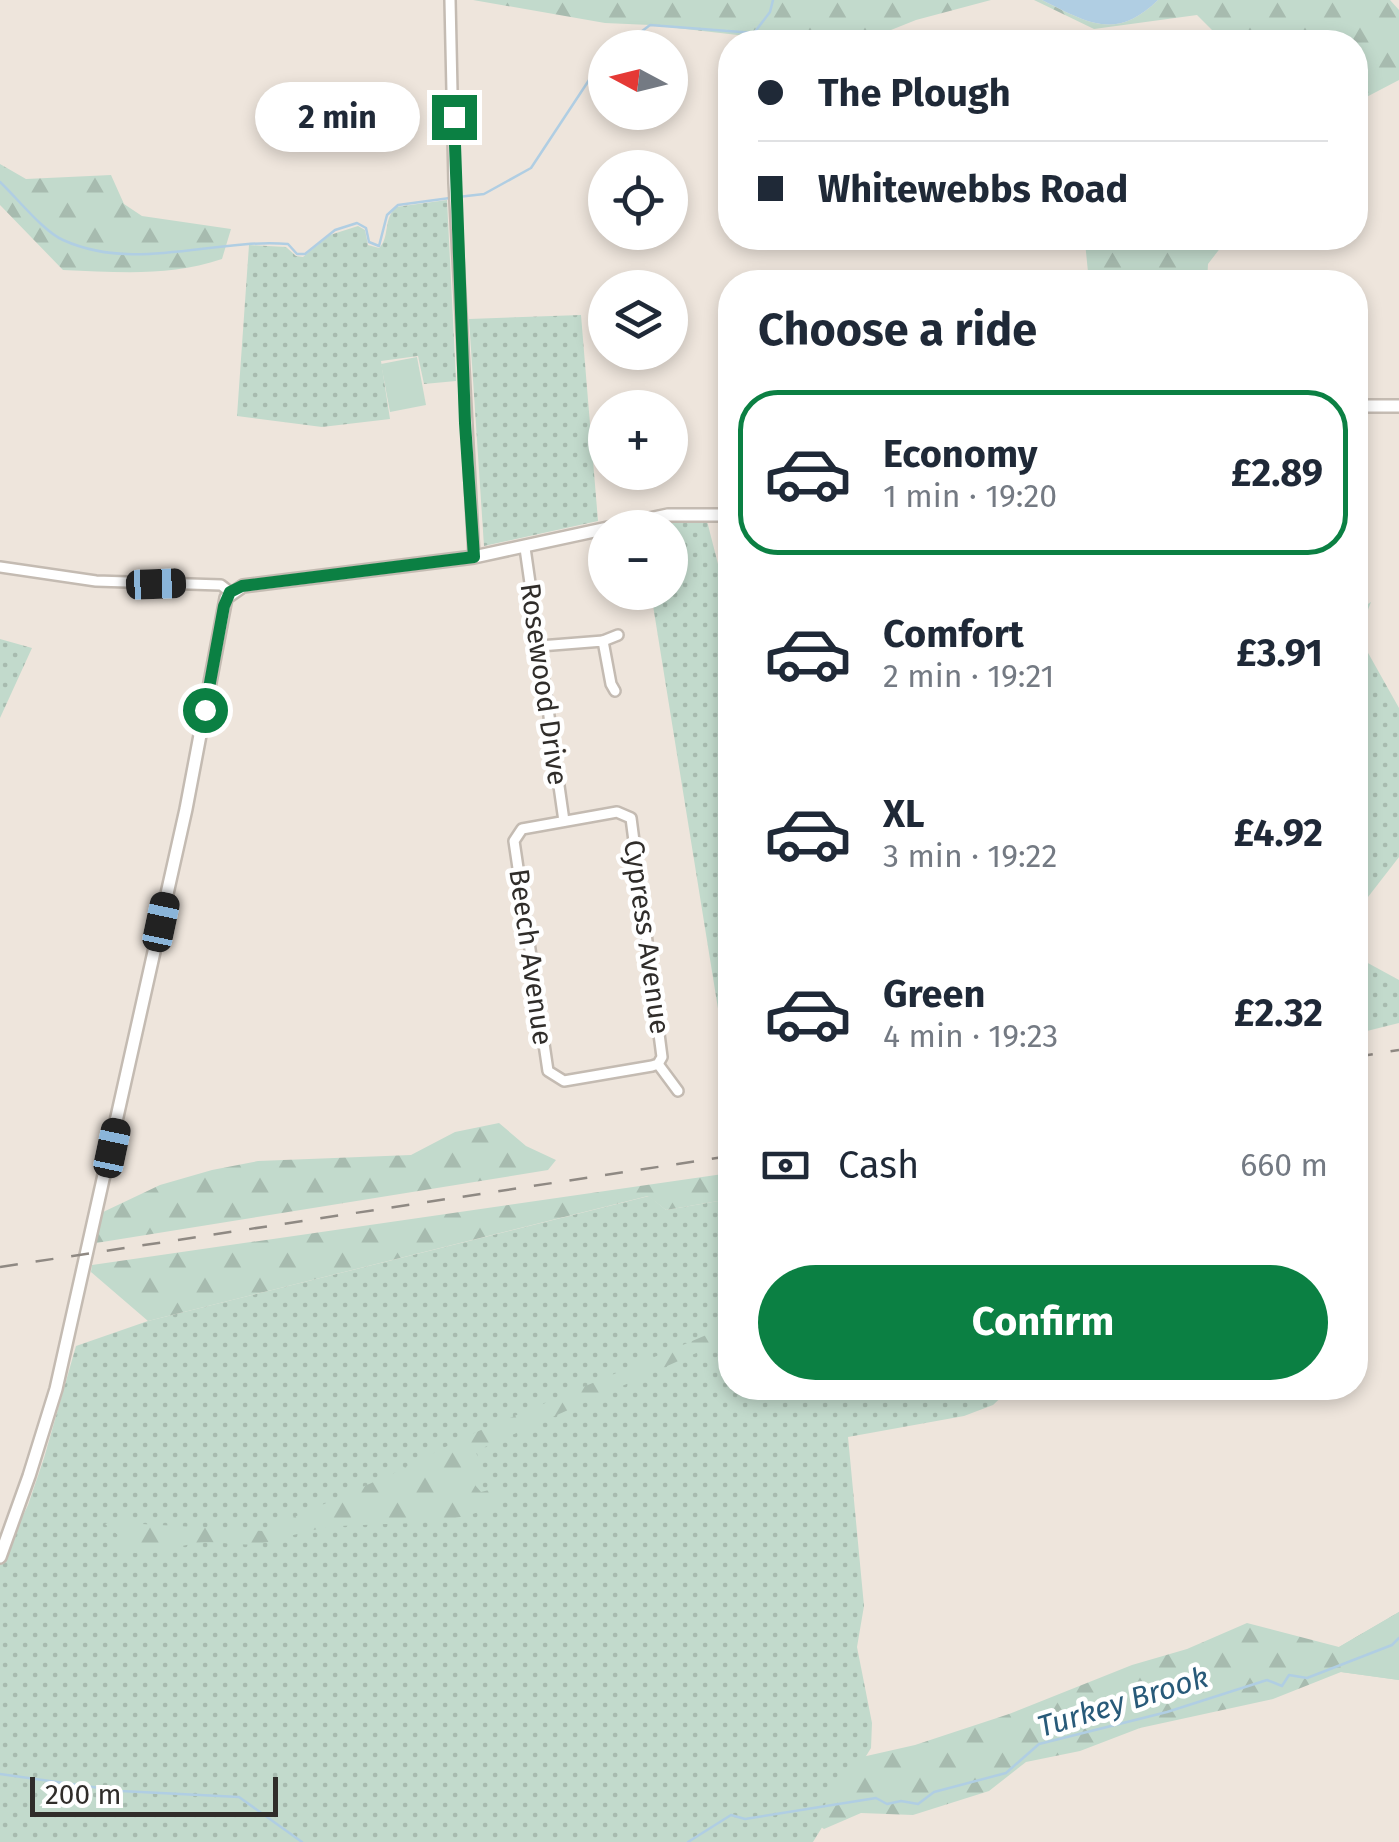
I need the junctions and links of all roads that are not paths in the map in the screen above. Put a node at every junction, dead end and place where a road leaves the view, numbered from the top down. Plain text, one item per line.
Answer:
1 (450, 0) edge
2 (1368, 406) edge
3 (1399, 406) edge
4 (718, 514) edge
5 (525, 548) junction
6 (474, 557) junction
7 (0, 567) edge
8 (228, 595) junction
9 (618, 635) dead end
10 (603, 641) junction
11 (540, 646) junction
12 (616, 691) dead end
13 (564, 821) junction
14 (658, 1064) junction
15 (678, 1091) dead end
16 (0, 1557) edge

1 - 6 street
2 - 3 street
4 - 5 street
5 - 6 street
5 - 11 street, Rosewood Drive
6 - 8 street
7 - 8 street
8 - 16 street
9 - 10 street
10 - 11 street
10 - 12 street
11 - 13 street, Rosewood Drive
13 - 14 street, Cypress Avenue
13 - 14 street, Beech Avenue
14 - 15 street

